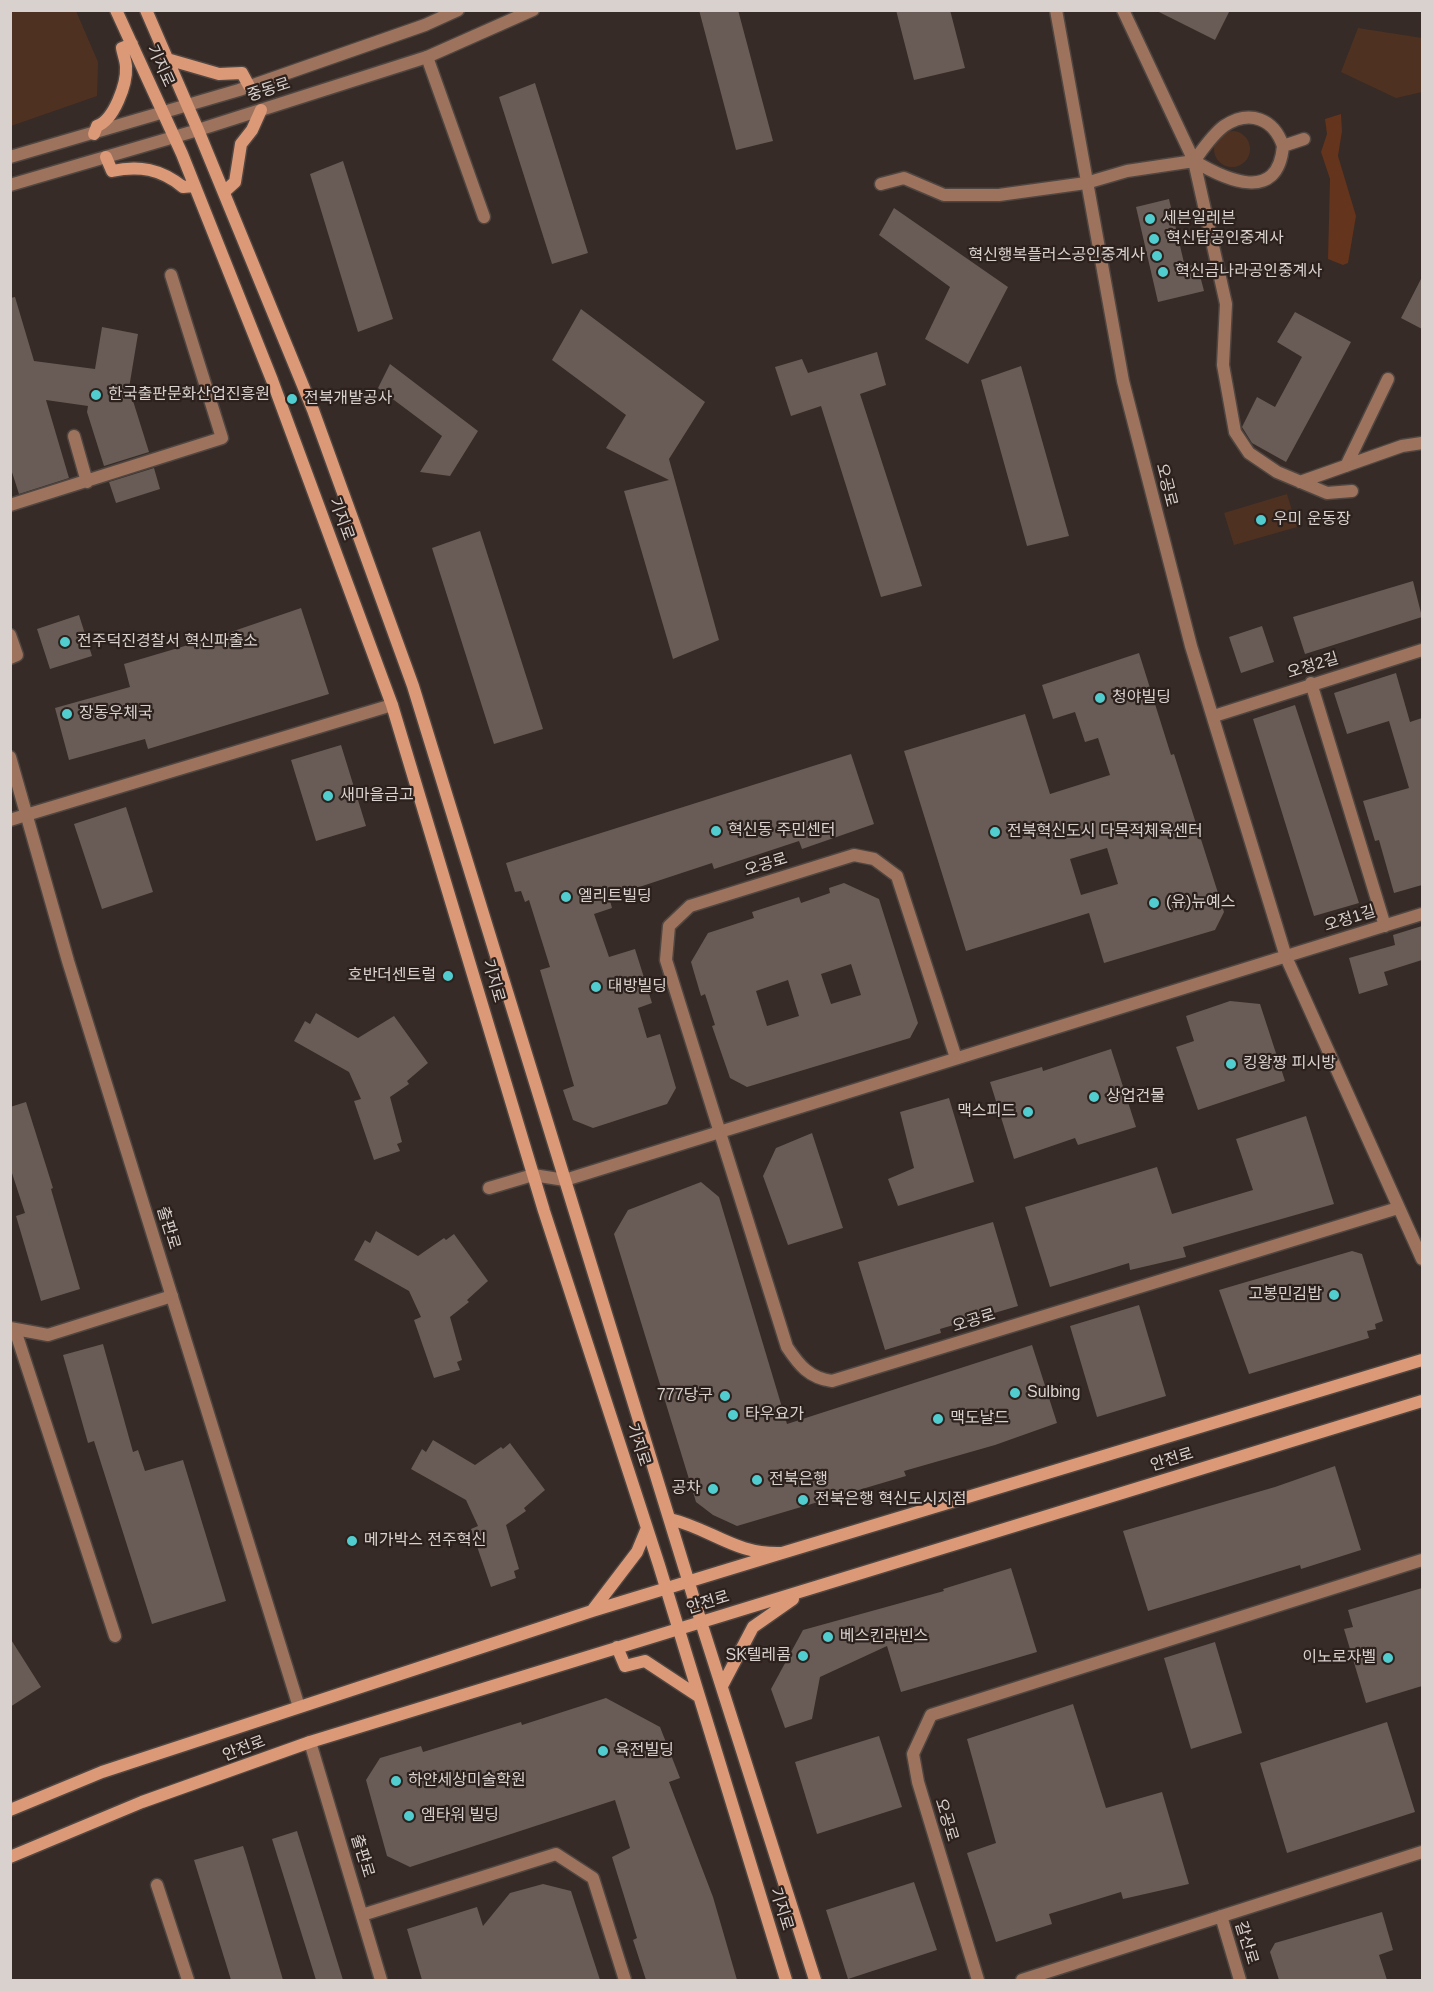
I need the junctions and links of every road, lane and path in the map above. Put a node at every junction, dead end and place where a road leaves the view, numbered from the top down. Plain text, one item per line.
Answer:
1 (116, 10) edge
2 (146, 10) edge
3 (458, 10) edge
4 (532, 10) edge
5 (1056, 10) edge
6 (1123, 10) edge
7 (132, 44) junction
8 (427, 57) junction
9 (167, 59) junction
10 (249, 86) junction
11 (188, 105) junction
12 (261, 110) junction
13 (164, 113) junction
14 (198, 130) junction
15 (94, 134) junction
16 (174, 135) junction
17 (1304, 139) dead end
18 (1282, 146) junction
19 (10, 157) edge
20 (106, 157) junction
21 (1194, 161) junction
22 (1086, 183) junction
23 (881, 184) dead end
24 (10, 185) edge
25 (194, 186) junction
26 (224, 192) junction
27 (484, 217) dead end
28 (171, 275) dead end
29 (1388, 379) dead end
30 (74, 436) dead end
31 (1422, 443) edge
32 (1346, 466) junction
33 (87, 482) junction
34 (1300, 482) junction
35 (1352, 491) dead end
36 (10, 505) edge
37 (10, 635) edge
38 (1422, 650) edge
39 (10, 657) edge
40 (1311, 683) junction
41 (392, 705) junction
42 (1214, 716) junction
43 (10, 757) edge
44 (26, 815) junction
45 (10, 820) edge
46 (1422, 914) edge
47 (1385, 926) junction
48 (1286, 957) junction
49 (956, 1058) junction
50 (720, 1130) junction
51 (533, 1175) junction
52 (565, 1180) junction
53 (489, 1188) dead end
54 (1398, 1208) junction
55 (1422, 1259) edge
56 (172, 1296) junction
57 (13, 1329) edge
58 (1422, 1360) edge
59 (1422, 1401) edge
60 (670, 1519) junction
61 (647, 1528) junction
62 (782, 1553) junction
63 (1422, 1560) edge
64 (690, 1580) junction
65 (665, 1588) junction
66 (802, 1593) junction
67 (592, 1611) junction
68 (702, 1622) junction
69 (678, 1630) junction
70 (115, 1636) dead end
71 (617, 1647) junction
72 (722, 1686) junction
73 (698, 1696) junction
74 (299, 1707) junction
75 (310, 1742) junction
76 (10, 1810) edge
77 (1422, 1852) edge
78 (10, 1857) edge
79 (157, 1885) dead end
80 (362, 1915) junction
81 (1221, 1916) junction
82 (188, 1980) edge
83 (381, 1980) edge
84 (625, 1980) edge
85 (786, 1980) edge
86 (815, 1980) edge
87 (978, 1980) edge
88 (1022, 1980) edge
89 (1240, 1980) edge

1 - 7 street, 기지로
2 - 9 street, 기지로
3 - 10 street, 중동로
4 - 8 street, 중동로
5 - 22 street, 오공로
6 - 21 street
7 - 13 street, 기지로
7 - 15 street
8 - 12 street, 중동로
8 - 27 street
9 - 10 street
9 - 11 street, 기지로
10 - 11 street, 중동로
11 - 13 street, 중동로
11 - 14 street, 기지로
12 - 14 street, 중동로
12 - 26 street
13 - 15 street, 중동로
13 - 16 street, 기지로
14 - 16 street, 중동로
14 - 26 street, 기지로
15 - 19 street, 중동로
16 - 20 street, 중동로
16 - 25 street, 기지로
17 - 18 street
18 - 21 street
18 - 21 street
20 - 24 street, 중동로
20 - 25 street
21 - 22 street
21 - 34 street
22 - 23 street
22 - 42 street, 오공로
25 - 41 street, 기지로
26 - 52 street, 기지로
28 - 33 street
29 - 32 street
30 - 33 street
31 - 32 street
32 - 34 street
33 - 36 street
34 - 35 street
37 - 39 street
38 - 40 street, 오정2길
40 - 42 street, 오정2길
40 - 47 street
41 - 44 street
41 - 51 street, 기지로
42 - 48 street, 오공로
43 - 44 street, 출판로
44 - 45 street
44 - 56 street, 출판로
46 - 47 street, 오정1길
47 - 48 street, 오정1길
48 - 49 street
48 - 54 street, 오공로
49 - 50 street
49 - 50 street, 오공로
50 - 52 street
50 - 54 street, 오공로
51 - 52 street
51 - 53 street
51 - 61 street, 기지로
52 - 60 street, 기지로
54 - 55 street, 오공로
56 - 57 street
56 - 74 street, 출판로
57 - 70 street
58 - 62 street, 안전로
59 - 66 street, 안전로
60 - 62 street
60 - 64 street, 기지로
61 - 65 street, 기지로
61 - 67 street
62 - 64 street, 안전로
63 - 87 street, 오공로
64 - 65 street, 안전로
64 - 68 street, 기지로
65 - 67 street, 안전로
65 - 69 street, 기지로
66 - 68 street, 안전로
66 - 72 street
67 - 74 street, 안전로
68 - 69 street, 안전로
68 - 72 street, 기지로
69 - 71 street, 안전로
69 - 73 street, 기지로
71 - 73 street
71 - 75 street, 안전로
72 - 86 street, 기지로
73 - 85 street, 기지로
74 - 76 street, 안전로
75 - 78 street, 안전로
75 - 80 street, 출판로
77 - 81 street
79 - 82 street
80 - 83 street, 출판로
80 - 84 street
81 - 88 street
81 - 89 street, 갈산로

